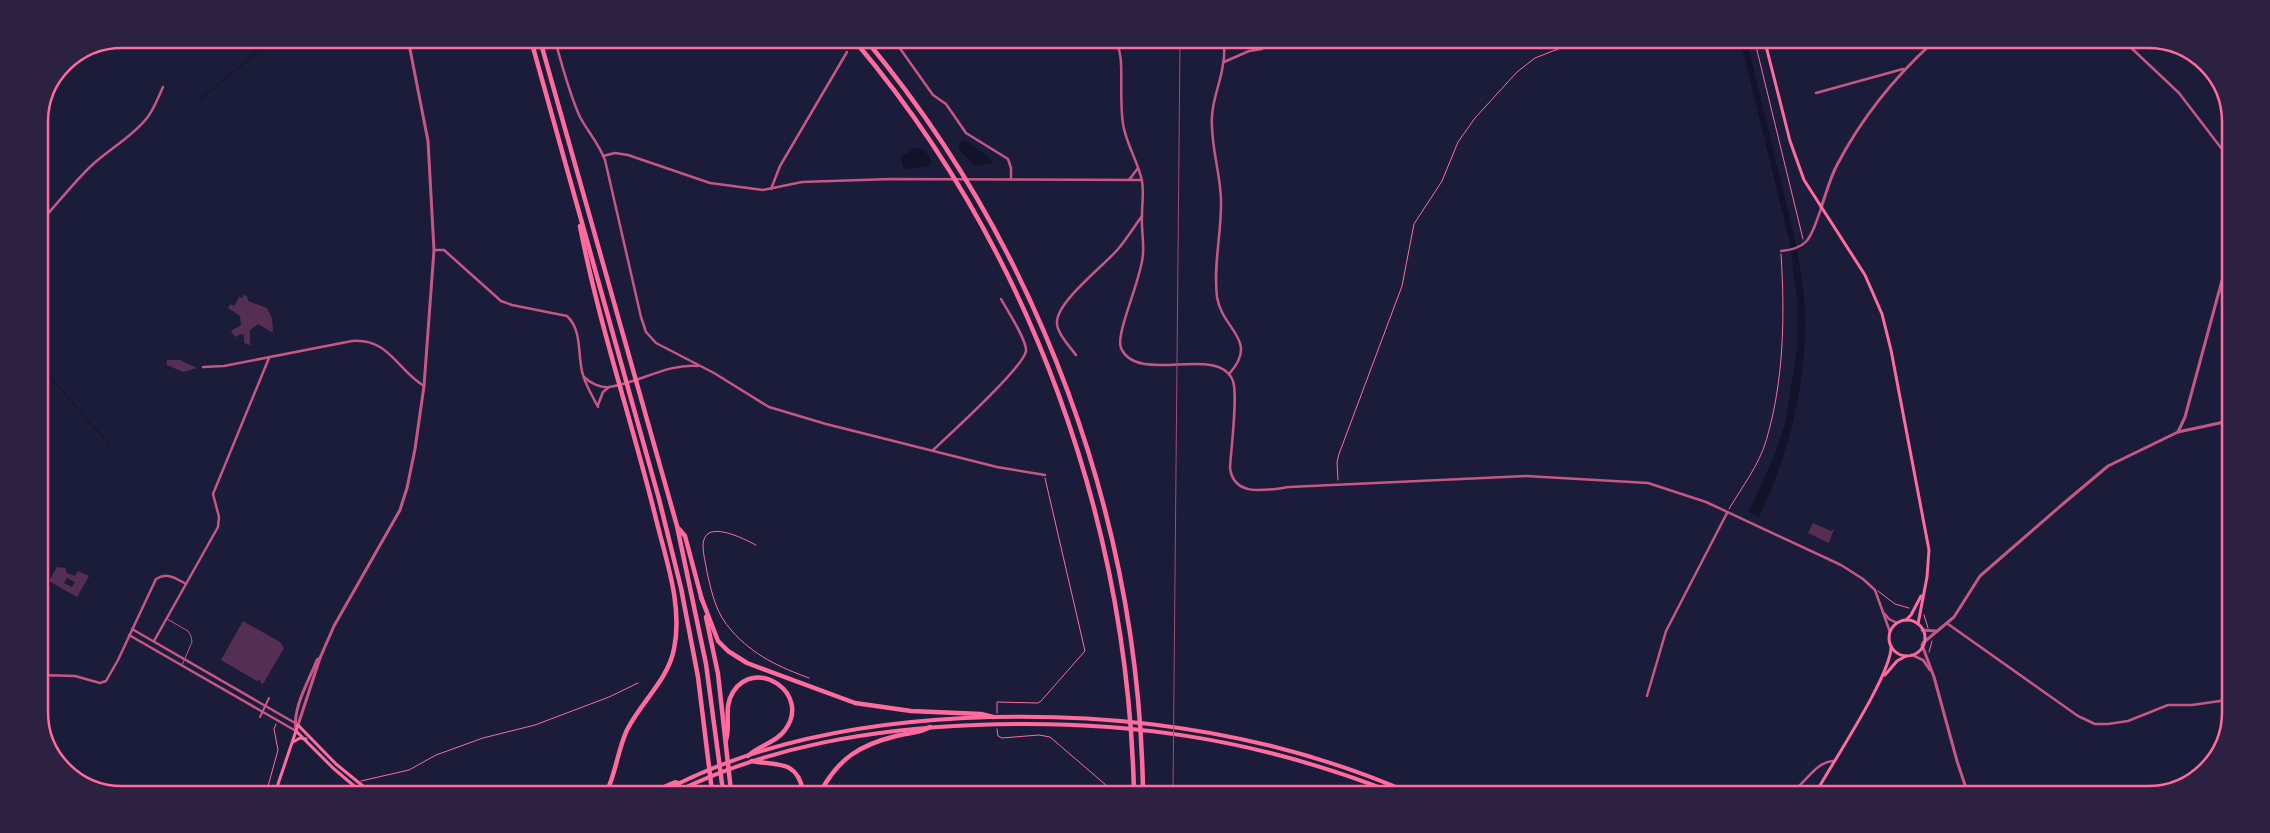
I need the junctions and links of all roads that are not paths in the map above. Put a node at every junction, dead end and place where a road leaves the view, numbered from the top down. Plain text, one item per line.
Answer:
1 (410, 48) edge
2 (532, 48) edge
3 (542, 48) edge
4 (558, 48) edge
5 (860, 48) edge
6 (872, 48) edge
7 (900, 48) edge
8 (1119, 48) edge
9 (1224, 48) edge
10 (1767, 48) edge
11 (1926, 48) edge
12 (2131, 48) edge
13 (1262, 49) dead end
14 (847, 52) dead end
15 (1224, 62) junction
16 (1903, 70) junction
17 (163, 88) dead end
18 (1816, 93) dead end
19 (2222, 149) edge
20 (603, 156) junction
21 (1138, 168) junction
22 (1011, 179) junction
23 (1129, 180) junction
24 (1142, 180) junction
25 (771, 189) junction
26 (575, 198) junction
27 (1821, 209) junction
28 (47, 214) edge
29 (1142, 216) junction
30 (434, 250) junction
31 (1781, 251) road end
32 (2222, 281) edge
33 (1001, 299) dead end
34 (1076, 355) dead end
35 (269, 358) junction
36 (203, 367) dead end
37 (701, 367) junction
38 (1229, 374) junction
39 (583, 376) junction
40 (424, 386) junction
41 (609, 387) junction
42 (2222, 423) edge
43 (2178, 432) junction
44 (933, 450) junction
45 (1045, 475) road end
46 (1727, 513) junction
47 (677, 526) junction
48 (186, 584) junction
49 (1924, 591) junction
50 (701, 597) junction
51 (1882, 608) junction
52 (166, 619) junction
53 (1905, 620) junction
54 (1897, 623) junction
55 (1918, 624) junction
56 (1948, 624) junction
57 (132, 629) junction
58 (1922, 630) junction
59 (1939, 630) junction
60 (1890, 632) junction
61 (129, 636) junction
62 (154, 641) junction
63 (1923, 644) junction
64 (1891, 646) junction
65 (1912, 655) junction
66 (1906, 656) junction
67 (184, 658) junction
68 (320, 658) junction
69 (182, 666) junction
70 (48, 675) edge
71 (1934, 677) junction
72 (1881, 679) junction
73 (1647, 696) dead end
74 (269, 698) dead end
75 (2222, 701) edge
76 (266, 705) junction
77 (262, 712) junction
78 (995, 715) junction
79 (260, 717) dead end
80 (294, 722) junction
81 (298, 725) junction
82 (930, 727) junction
83 (296, 731) junction
84 (306, 739) junction
85 (726, 741) junction
86 (292, 742) junction
87 (748, 756) junction
88 (752, 761) junction
89 (1833, 761) junction
90 (358, 782) junction
91 (679, 783) junction
92 (352, 785) joint
93 (277, 786) edge
94 (364, 786) edge
95 (609, 786) edge
96 (666, 786) edge
97 (673, 786) edge
98 (690, 786) edge
99 (711, 786) edge
100 (722, 786) edge
101 (731, 786) edge
102 (801, 786) edge
103 (825, 786) edge
104 (1134, 786) edge
105 (1144, 786) edge
106 (1374, 786) edge
107 (1393, 786) edge
108 (1801, 786) edge
109 (1819, 786) edge
110 (1965, 786) edge

1 - 30 street
2 - 26 highway
3 - 47 highway
4 - 20 street
5 - 104 highway
6 - 105 highway
7 - 22 street
8 - 21 street
9 - 15 street
10 - 27 main road
11 - 16 street
12 - 19 street
13 - 15 street
14 - 25 street
15 - 38 street
16 - 18 street
16 - 27 street
17 - 28 street
20 - 25 street
20 - 37 street
21 - 23 street
21 - 24 street
22 - 23 street
22 - 25 street
23 - 24 street
24 - 29 street
26 - 95 highway
26 - 99 highway
27 - 31 street
27 - 49 main road
29 - 34 street
29 - 38 street
30 - 39 street
30 - 40 street
32 - 43 street
33 - 44 street
35 - 36 street
35 - 40 street
35 - 48 street
37 - 41 street
37 - 44 street
38 - 46 street
39 - 41 street
39 - 41 street
40 - 68 street
42 - 43 street
43 - 56 street
44 - 45 street
46 - 51 street
46 - 73 street
47 - 50 highway
47 - 100 highway
48 - 52 street
48 - 57 street
49 - 53 main road
49 - 55 main road
50 - 78 highway
50 - 85 highway
51 - 54 street
51 - 60 street
52 - 62 street
52 - 67 lane
53 - 54 main road
53 - 55 main road
54 - 60 main road
55 - 58 main road
56 - 59 street
56 - 75 street
57 - 61 street
57 - 62 street
58 - 59 street
58 - 63 main road
59 - 63 street
60 - 64 main road
61 - 69 street
61 - 70 street
62 - 67 street
63 - 65 main road
63 - 71 street
64 - 66 main road
64 - 72 main road
65 - 66 main road
65 - 71 street
66 - 72 main road
67 - 69 lane
67 - 76 street
68 - 80 street
68 - 81 street
69 - 77 street
71 - 110 street
72 - 89 main road
74 - 76 street
76 - 77 street
76 - 80 street
77 - 79 street
77 - 83 street
78 - 87 highway
78 - 107 highway
80 - 81 street
80 - 83 street
81 - 83 main road
81 - 90 main road
82 - 88 highway
82 - 103 highway
82 - 106 highway
83 - 84 main road
83 - 86 main road
84 - 86 main road
84 - 92 main road
85 - 87 highway
85 - 101 highway
86 - 93 main road
87 - 91 highway
88 - 98 highway
88 - 102 highway
89 - 108 street
89 - 109 main road
90 - 92 main road
90 - 94 main road
91 - 96 highway
91 - 97 highway

